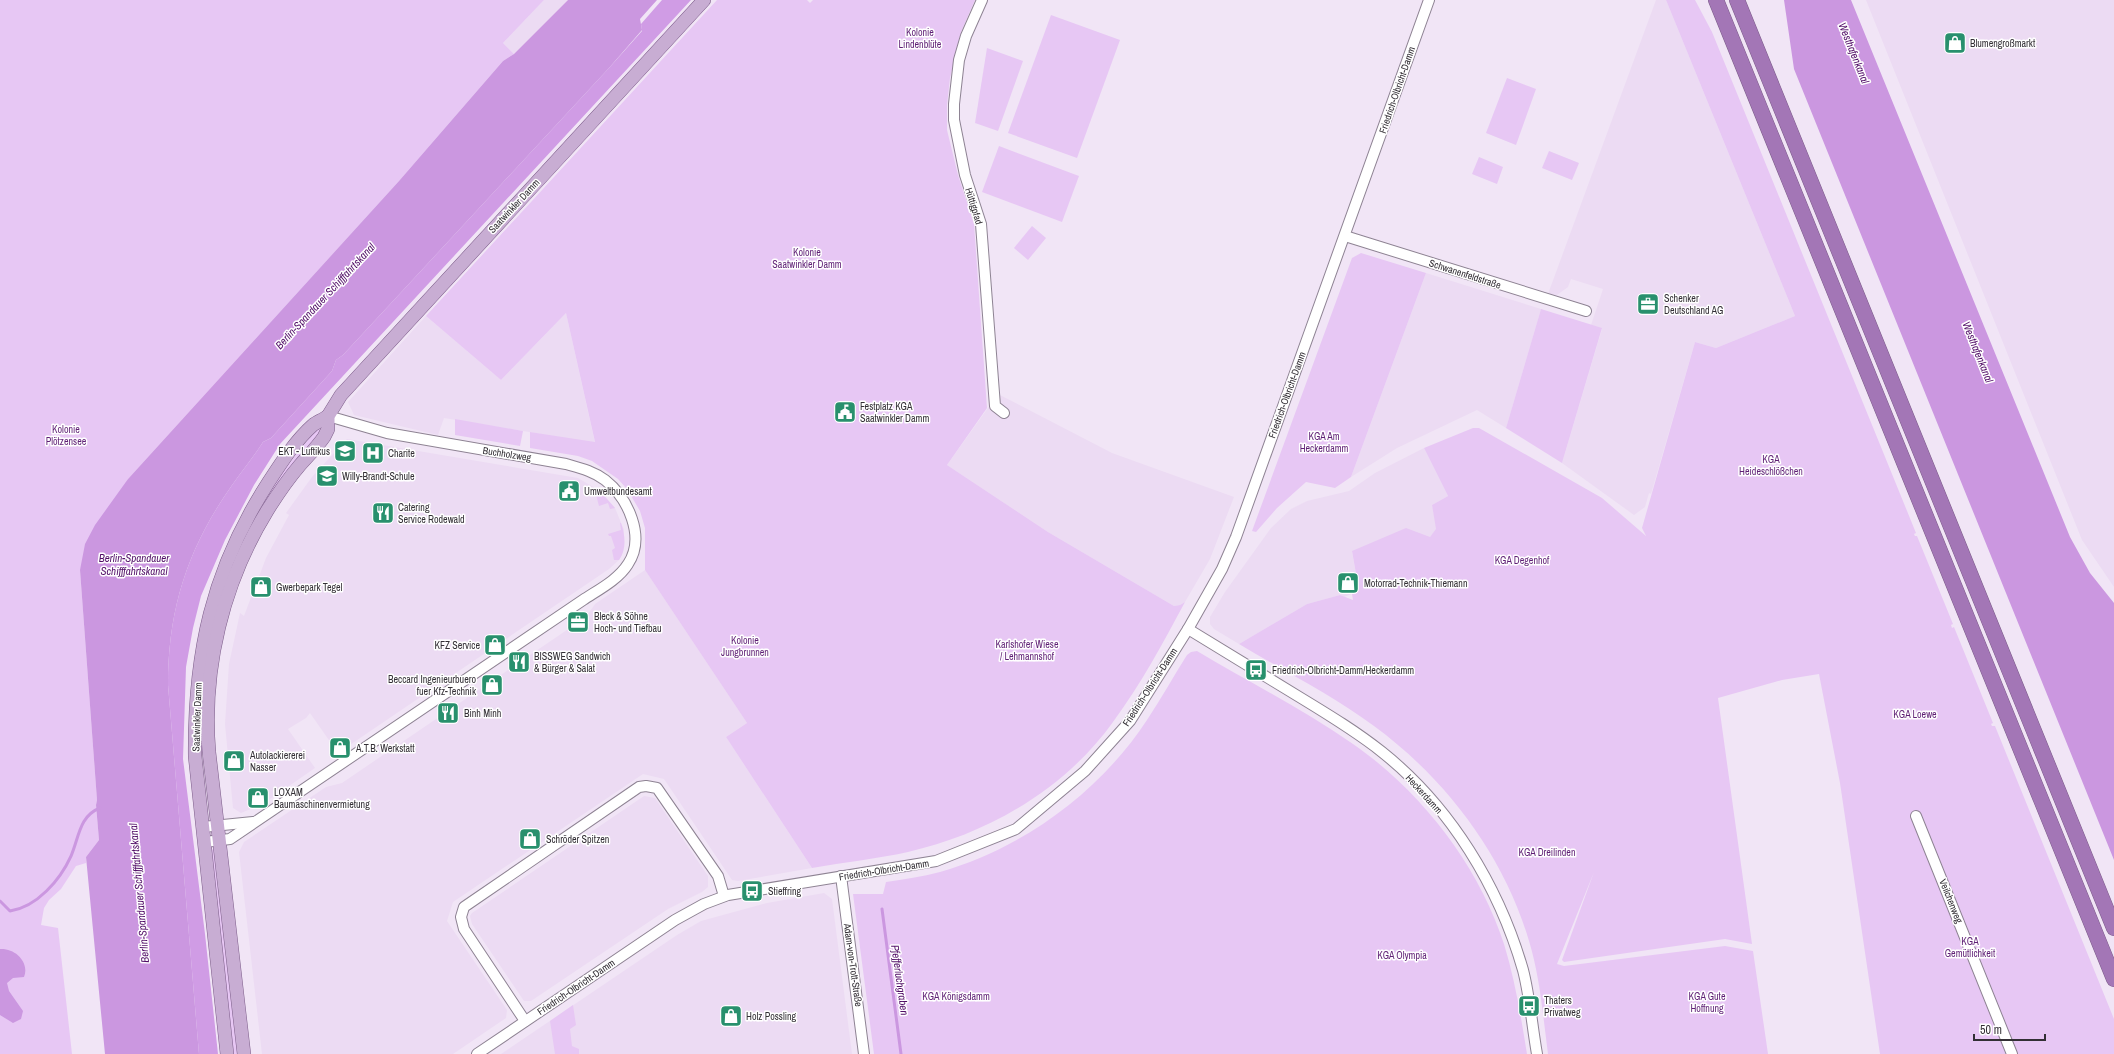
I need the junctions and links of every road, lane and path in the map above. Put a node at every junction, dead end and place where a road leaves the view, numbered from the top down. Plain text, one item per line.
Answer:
1 (704, 0) edge
2 (982, 0) edge
3 (1429, 0) edge
4 (1716, 0) edge
5 (1737, 0) edge
6 (1345, 236) junction
7 (1586, 311) dead end
8 (1004, 413) dead end
9 (328, 416) junction
10 (1188, 629) junction
11 (1916, 816) dead end
12 (255, 822) junction
13 (218, 826) junction
14 (203, 827) junction
15 (219, 840) junction
16 (205, 842) junction
17 (841, 876) junction
18 (724, 896) junction
19 (2114, 928) edge
20 (2114, 979) edge
21 (525, 1021) junction
22 (228, 1054) edge
23 (244, 1054) edge
24 (477, 1054) edge
25 (864, 1054) edge
26 (1537, 1054) edge
27 (2012, 1054) edge

1 - 9 main road, Saatwinkler Damm
2 - 8 street, Hüttigpfad
3 - 6 street, Friedrich-Olbricht-Damm
4 - 20 highway
5 - 19 highway
6 - 7 street, Schwanenfeldstraße
6 - 10 street, Friedrich-Olbricht-Damm
9 - 12 street, Buchholzweg
9 - 13 main road, Saatwinkler Damm
9 - 14 main road, Saatwinkler Damm
10 - 17 street, Friedrich-Olbricht-Damm
10 - 26 street, Heckerdamm
11 - 27 street, Veilchenweg
12 - 13 street
12 - 15 street
13 - 14 street
13 - 15 main road, Saatwinkler Damm
14 - 16 main road, Saatwinkler Damm
15 - 16 street
15 - 23 main road, Saatwinkler Damm
16 - 22 main road, Saatwinkler Damm
17 - 18 street, Friedrich-Olbricht-Damm
17 - 25 street, Adam-von-Trott-Straße
18 - 21 street, Friedrich-Olbricht-Damm
18 - 21 street
21 - 24 street, Friedrich-Olbricht-Damm

